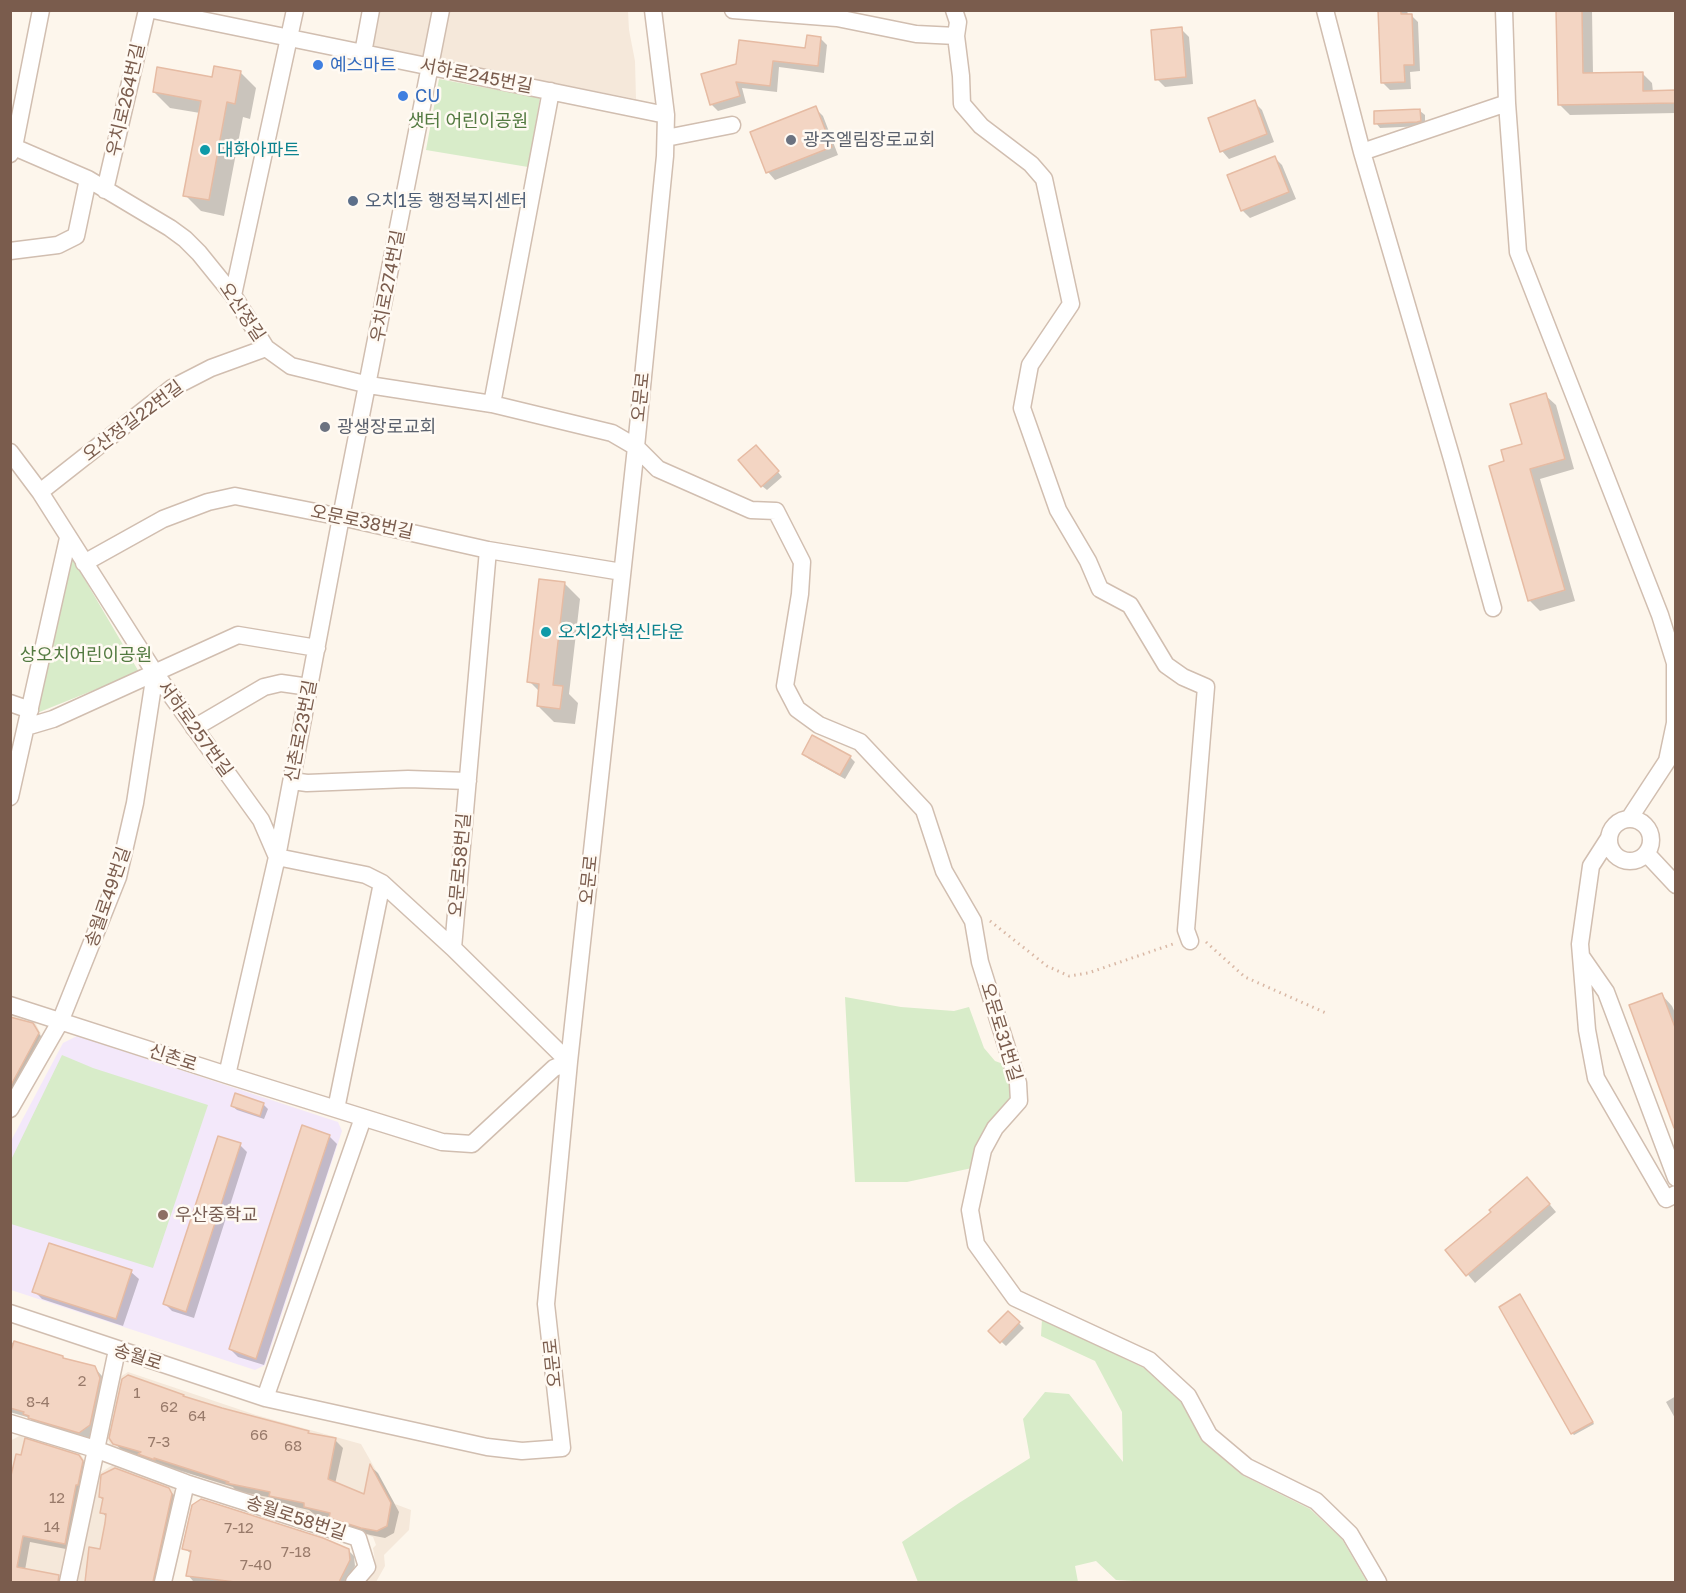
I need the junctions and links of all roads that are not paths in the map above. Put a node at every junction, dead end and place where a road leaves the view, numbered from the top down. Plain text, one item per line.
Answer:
1 (41, 10) edge
2 (147, 10) edge
3 (153, 10) edge
4 (295, 10) edge
5 (371, 10) edge
6 (441, 10) edge
7 (653, 10) edge
8 (733, 10) edge
9 (954, 10) edge
10 (1325, 10) edge
11 (1504, 10) edge
12 (956, 36) junction
13 (289, 38) junction
14 (363, 53) junction
15 (430, 67) junction
16 (551, 91) junction
17 (1507, 103) junction
18 (666, 114) junction
19 (732, 125) dead end
20 (666, 138) junction
21 (12, 151) edge
22 (1362, 152) junction
23 (88, 179) junction
24 (105, 190) junction
25 (10, 251) edge
26 (233, 295) junction
27 (266, 348) junction
28 (369, 385) junction
29 (492, 404) junction
30 (636, 447) junction
31 (10, 452) edge
32 (40, 492) junction
33 (341, 517) junction
34 (68, 538) junction
35 (488, 550) junction
36 (84, 563) junction
37 (622, 572) junction
38 (1493, 608) dead end
39 (317, 648) junction
40 (155, 673) junction
41 (309, 687) junction
42 (10, 703) edge
43 (30, 710) junction
44 (26, 727) junction
45 (194, 728) junction
46 (1671, 762) edge
47 (292, 781) junction
48 (468, 781) junction
49 (10, 796) edge
50 (1629, 819) junction
51 (1609, 838) junction
52 (1647, 854) junction
53 (277, 857) junction
54 (382, 883) junction
55 (1676, 885) edge
56 (1190, 941) road end
57 (453, 948) junction
58 (1581, 955) junction
59 (10, 1005) edge
60 (60, 1022) junction
61 (569, 1062) junction
62 (227, 1075) junction
63 (11, 1107) edge
64 (336, 1109) junction
65 (363, 1118) junction
66 (1676, 1178) edge
67 (1676, 1194) edge
68 (10, 1313) edge
69 (117, 1350) junction
70 (265, 1398) junction
71 (10, 1423) edge
72 (95, 1449) junction
73 (186, 1483) junction
74 (68, 1582) edge
75 (163, 1582) edge
76 (354, 1582) edge
77 (1378, 1582) edge

1 - 21 street
2 - 24 street, 우치로264번길
3 - 13 street, 서하로245번길
4 - 13 street
5 - 14 street
6 - 15 street, 우치로274번길
7 - 18 street, 오문로
8 - 12 street
9 - 12 street
10 - 22 street
11 - 17 street
12 - 56 street
13 - 14 street, 서하로245번길
13 - 26 street
14 - 15 street, 서하로245번길
15 - 16 street, 서하로245번길
15 - 28 street, 우치로274번길
16 - 18 street, 서하로245번길
16 - 29 street, 서하로245번길
17 - 22 street
17 - 46 street
18 - 20 street, 오문로
19 - 20 street
20 - 30 street, 오문로
21 - 23 street, 오산정길
22 - 38 street
23 - 24 street, 오산정길
23 - 25 street
24 - 26 street, 오산정길
26 - 27 street, 오산정길
27 - 28 street, 오산정길
27 - 32 street, 오산정길22번길
28 - 29 street, 오산정길
28 - 33 street, 신촌로23번길
29 - 30 street, 오산정길
30 - 37 street, 오문로
30 - 77 street, 오문로31번길
31 - 32 street, 서하로257번길
32 - 34 street, 서하로257번길
33 - 35 street, 오문로38번길
33 - 36 street, 오문로38번길
33 - 39 street, 신촌로23번길
34 - 36 street, 서하로257번길
34 - 43 street
35 - 37 street, 오문로38번길
35 - 48 street
36 - 40 street, 서하로257번길
37 - 61 street, 오문로
39 - 40 street
39 - 41 street, 신촌로23번길
40 - 44 street
40 - 45 street, 서하로257번길
40 - 60 street, 송월로49번길
41 - 45 street
41 - 47 street, 신촌로23번길
42 - 43 street
43 - 44 street
44 - 49 street
45 - 53 street, 서하로257번길
46 - 50 street
47 - 48 street
47 - 53 street, 신촌로23번길
48 - 57 street, 오문로58번길
50 - 51 street
50 - 52 street
51 - 52 street
51 - 58 street
52 - 55 street
53 - 54 street, 오문로58번길
53 - 62 street, 신촌로23번길
54 - 57 street, 오문로58번길
54 - 64 street
57 - 61 street, 오문로58번길
58 - 66 street
58 - 67 street
59 - 60 street, 신촌로
60 - 62 street, 신촌로
60 - 63 street, 송월로49번길
61 - 65 street, 신촌로
61 - 70 street, 오문로
62 - 64 street, 신촌로
64 - 65 street, 신촌로
65 - 70 street
68 - 69 street, 송월로
69 - 70 street, 송월로
69 - 72 street
71 - 72 street, 송월로58번길
72 - 73 street, 송월로58번길
72 - 74 street
73 - 75 street
73 - 76 street, 송월로58번길

